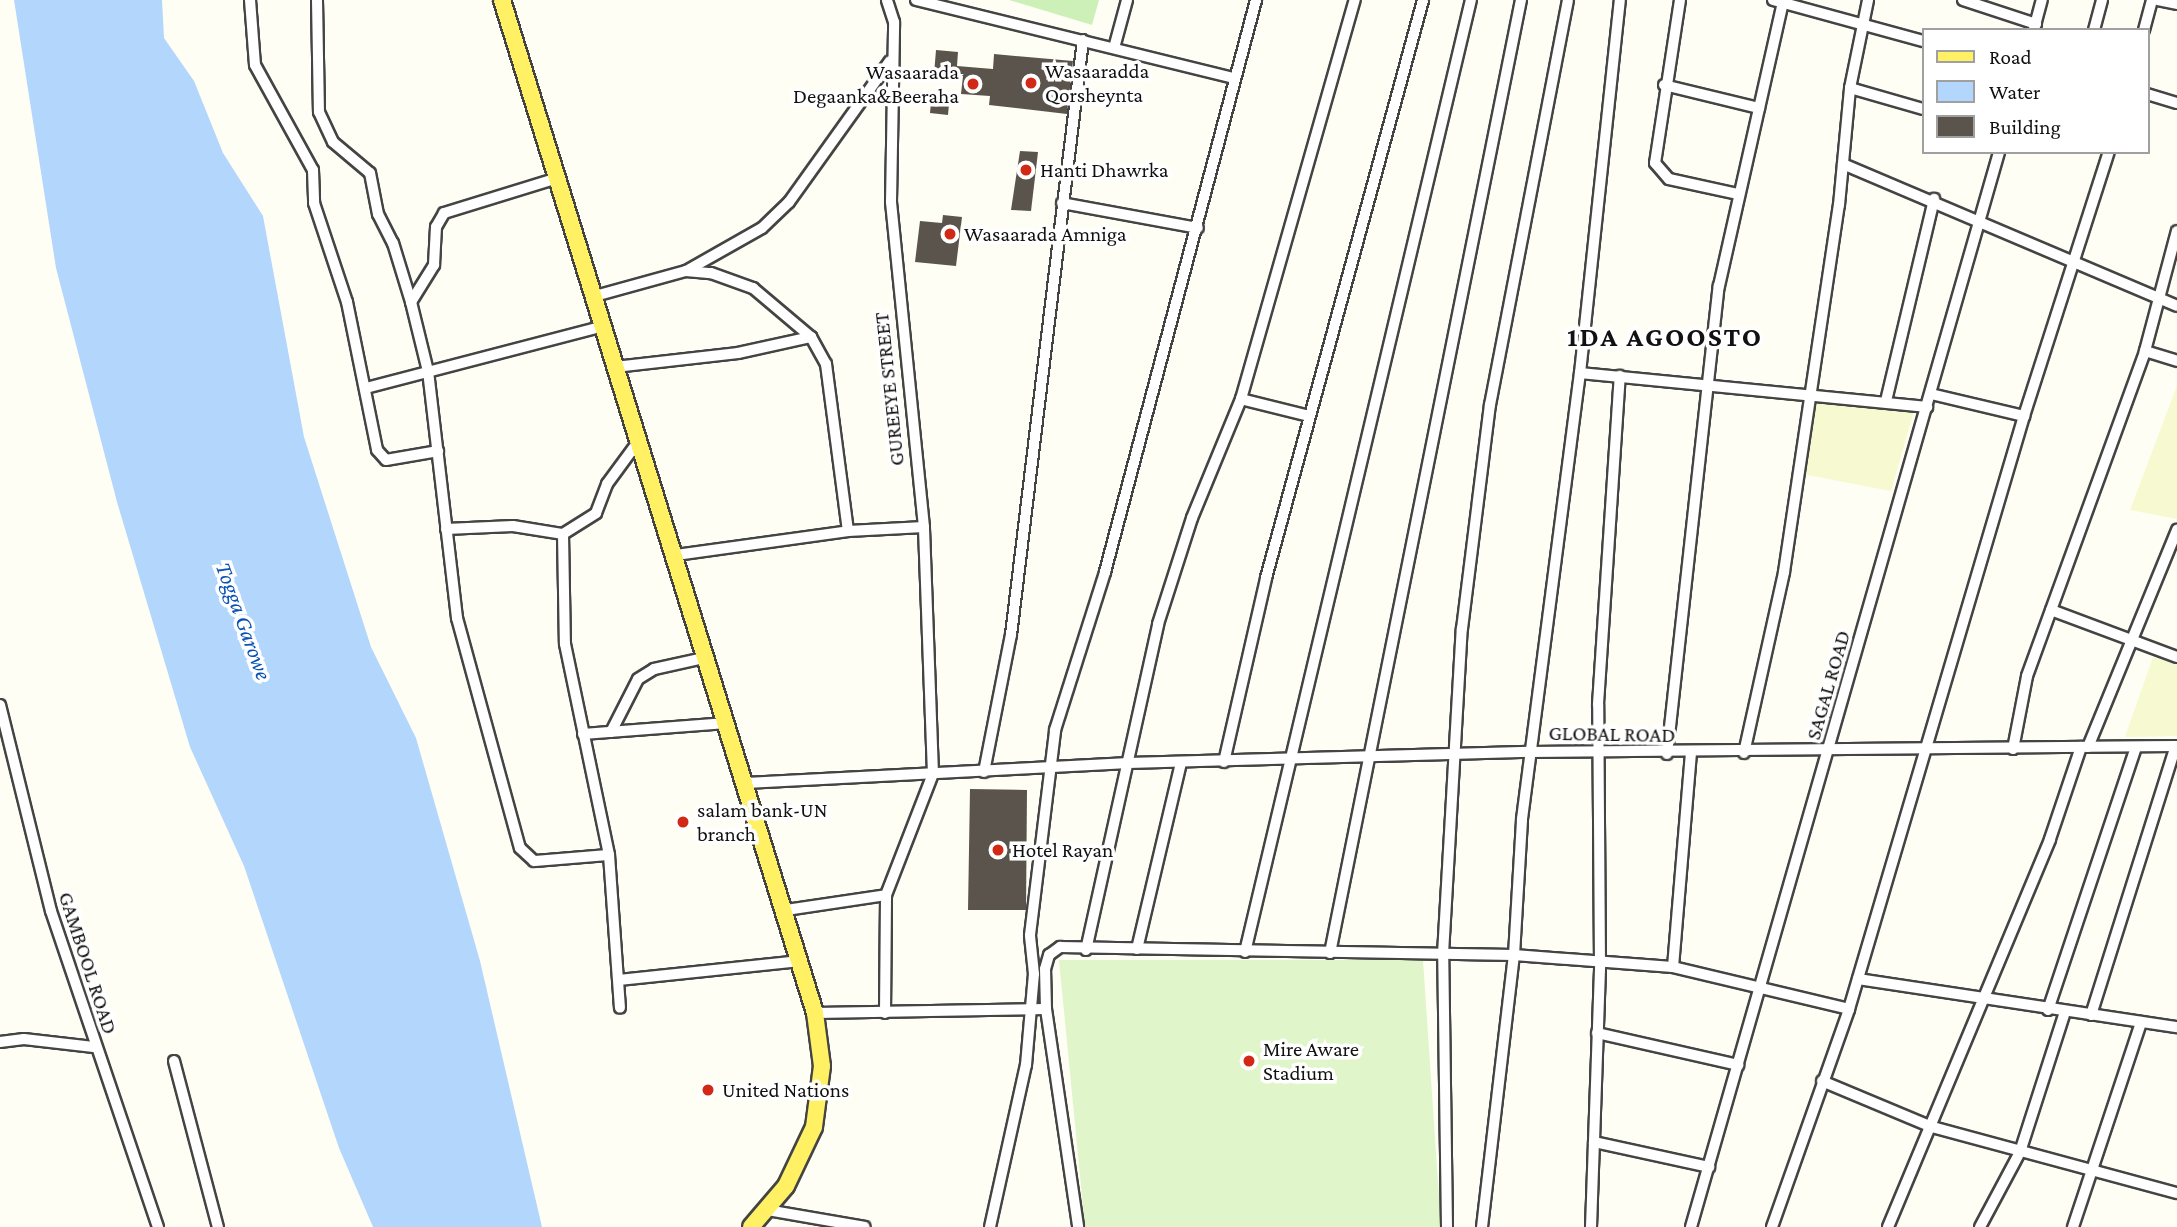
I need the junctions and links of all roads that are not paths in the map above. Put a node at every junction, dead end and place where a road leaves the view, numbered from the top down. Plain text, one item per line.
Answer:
1 (250, 0) edge
2 (317, 0) edge
3 (502, 0) edge
4 (887, 0) edge
5 (916, 0) edge
6 (1127, 0) edge
7 (1256, 0) edge
8 (1355, 0) edge
9 (1423, 0) edge
10 (1471, 0) edge
11 (1521, 0) edge
12 (1568, 0) edge
13 (1620, 0) edge
14 (1680, 0) edge
15 (1868, 0) edge
16 (1963, 0) edge
17 (2042, 0) edge
18 (2102, 0) edge
19 (2152, 0) edge
20 (2158, 0) edge
21 (1778, 1) edge
22 (963, 4) edge
23 (2177, 4) edge
24 (1863, 25) junction
25 (2035, 27) edge
26 (2095, 28) edge
27 (2145, 28) edge
28 (1083, 40) junction
29 (1922, 41) edge
30 (1114, 48) junction
31 (890, 61) junction
32 (1233, 78) junction
33 (1664, 85) junction
34 (1850, 88) junction
35 (2149, 95) edge
36 (2177, 103) edge
37 (1759, 108) junction
38 (1922, 109) edge
39 (1999, 154) edge
40 (2108, 154) edge
41 (1843, 164) junction
42 (558, 178) junction
43 (1738, 194) junction
44 (1934, 199) junction
45 (1062, 202) junction
46 (1978, 220) junction
47 (1198, 228) junction
48 (2177, 231) edge
49 (2076, 268) junction
50 (686, 271) junction
51 (595, 296) junction
52 (2157, 298) junction
53 (411, 302) junction
54 (2177, 306) edge
55 (604, 326) junction
56 (811, 337) junction
57 (2145, 351) junction
58 (2177, 360) edge
59 (615, 367) junction
60 (428, 371) junction
61 (1580, 373) junction
62 (1620, 376) junction
63 (1705, 384) junction
64 (366, 388) junction
65 (1809, 392) junction
66 (1931, 394) junction
67 (1241, 399) junction
68 (1886, 401) junction
69 (1927, 407) junction
70 (1309, 416) junction
71 (2024, 416) junction
72 (640, 438) junction
73 (438, 451) junction
74 (923, 527) junction
75 (446, 529) junction
76 (2177, 530) edge
77 (848, 531) junction
78 (563, 534) junction
79 (677, 555) junction
80 (2051, 610) junction
81 (2132, 640) junction
82 (708, 657) junction
83 (2177, 657) edge
84 (0, 705) edge
85 (727, 723) junction
86 (3, 726) edge
87 (611, 732) junction
88 (583, 734) junction
89 (2177, 746) edge
90 (2085, 747) junction
91 (2136, 747) junction
92 (2013, 749) junction
93 (1928, 750) junction
94 (1530, 752) junction
95 (1828, 752) junction
96 (1744, 753) junction
97 (1599, 754) junction
98 (1667, 754) junction
99 (1691, 754) junction
100 (1456, 755) junction
101 (1367, 759) junction
102 (1287, 761) junction
103 (1181, 762) junction
104 (1224, 762) junction
105 (1128, 763) junction
106 (1047, 768) junction
107 (984, 772) junction
108 (933, 774) junction
109 (746, 783) junction
110 (608, 855) junction
111 (886, 895) junction
112 (786, 910) junction
113 (1137, 949) junction
114 (1086, 950) junction
115 (1245, 952) junction
116 (1330, 953) junction
117 (1443, 954) junction
118 (1514, 955) junction
119 (800, 961) junction
120 (1600, 963) junction
121 (1673, 967) junction
122 (1858, 979) junction
123 (619, 980) junction
124 (1764, 988) junction
125 (1982, 1001) junction
126 (620, 1008) dead end
127 (1032, 1009) junction
128 (1046, 1009) junction
129 (1849, 1009) junction
130 (2048, 1010) junction
131 (2065, 1012) junction
132 (815, 1013) junction
133 (885, 1013) junction
134 (2091, 1015) junction
135 (2141, 1022) junction
136 (2177, 1027) edge
137 (1597, 1033) junction
138 (0, 1042) edge
139 (94, 1047) junction
140 (174, 1061) dead end
141 (1738, 1065) junction
142 (1822, 1081) junction
143 (1932, 1127) junction
144 (1594, 1142) junction
145 (2020, 1152) junction
146 (1709, 1167) junction
147 (2089, 1173) junction
148 (2177, 1193) edge
149 (767, 1210) junction
150 (158, 1227) edge
151 (218, 1227) edge
152 (751, 1227) edge
153 (865, 1227) edge
154 (990, 1227) edge
155 (1079, 1227) edge
156 (1447, 1227) edge
157 (1482, 1227) edge
158 (1591, 1227) edge
159 (1691, 1227) edge
160 (1772, 1227) edge
161 (1888, 1227) edge
162 (1980, 1227) edge
163 (2073, 1227) edge

1 - 64 street
2 - 53 street
3 - 42 main road
4 - 31 street, GUREEYE STREET
5 - 22 street
6 - 30 street
7 - 32 street
8 - 67 street
9 - 70 street
10 - 102 street
11 - 101 street
12 - 100 street
13 - 61 street
14 - 33 street
15 - 24 street
16 - 25 street
17 - 25 street
18 - 26 street
19 - 27 street
20 - 23 street
21 - 24 street
21 - 37 street
22 - 28 street
24 - 29 street
24 - 34 street
28 - 30 street
28 - 45 street
30 - 32 street
31 - 50 street
31 - 74 street, GUREEYE STREET
32 - 47 street
33 - 37 street
33 - 43 street
34 - 38 street
34 - 41 street
35 - 36 street
37 - 43 street
39 - 46 street, SAGAL ROAD
40 - 49 street
41 - 44 street
41 - 65 street
42 - 51 main road
42 - 53 street
43 - 63 street
44 - 46 street
44 - 68 street
45 - 47 street
45 - 107 street
46 - 49 street
46 - 66 street, SAGAL ROAD
47 - 106 street
48 - 52 street
49 - 52 street
49 - 71 street
50 - 51 street
50 - 56 street
51 - 55 main road
52 - 54 street
52 - 57 street
53 - 60 street
55 - 59 main road
55 - 60 street
56 - 59 street
56 - 77 street
57 - 58 street
57 - 80 street
59 - 72 main road
60 - 64 street
60 - 73 street
61 - 62 street
61 - 94 street
62 - 63 street
62 - 97 street
63 - 65 street
63 - 98 street
64 - 73 street
65 - 68 street
65 - 96 street
66 - 69 street, SAGAL ROAD
66 - 71 street
67 - 70 street
67 - 105 street
68 - 69 street
69 - 95 street, SAGAL ROAD
70 - 104 street
71 - 93 street
72 - 78 street
72 - 79 main road
73 - 75 street
74 - 77 street
74 - 108 street, GUREEYE STREET
75 - 78 street
75 - 110 street
76 - 81 street
77 - 79 street
78 - 88 street
79 - 82 main road
80 - 81 street
80 - 92 street
81 - 83 street
81 - 90 street
82 - 85 main road
82 - 87 street
84 - 86 street, GAMBOOL ROAD
85 - 87 street
85 - 109 main road
86 - 139 street, GAMBOOL ROAD
87 - 88 street
88 - 110 street
89 - 91 street, GLOBAL ROAD
89 - 134 street
90 - 91 street, GLOBAL ROAD
90 - 92 street, GLOBAL ROAD
90 - 125 street
91 - 130 street
92 - 93 street, GLOBAL ROAD
93 - 95 street, GLOBAL ROAD
93 - 122 street
94 - 97 street, GLOBAL ROAD
94 - 100 street, GLOBAL ROAD
94 - 118 street
95 - 96 street, GLOBAL ROAD
95 - 124 street, SAGAL ROAD
96 - 99 street, GLOBAL ROAD
97 - 98 street, GLOBAL ROAD
97 - 120 street
98 - 99 street, GLOBAL ROAD
99 - 121 street
100 - 101 street, GLOBAL ROAD
100 - 117 street
101 - 102 street, GLOBAL ROAD
101 - 116 street
102 - 104 street, GLOBAL ROAD
102 - 115 street
103 - 104 street, GLOBAL ROAD
103 - 105 street, GLOBAL ROAD
103 - 113 street
105 - 106 street, GLOBAL ROAD
105 - 114 street
106 - 107 street, GLOBAL ROAD
106 - 127 street
107 - 108 street, GLOBAL ROAD
108 - 109 street, GLOBAL ROAD
108 - 111 street
109 - 112 main road
110 - 123 street
111 - 112 street
111 - 133 street
112 - 119 main road
113 - 114 street
113 - 115 street
114 - 128 street
115 - 116 street
116 - 117 street
117 - 118 street
117 - 156 street
118 - 120 street
118 - 157 street
119 - 123 street
119 - 132 main road
120 - 121 street
120 - 137 street
121 - 124 street
122 - 125 street
122 - 129 street
123 - 126 street
124 - 129 street
124 - 141 street, SAGAL ROAD
125 - 130 street
125 - 143 street
127 - 128 street
127 - 133 street
127 - 154 street
128 - 155 street
129 - 142 street
130 - 131 street
131 - 134 street
131 - 145 street
132 - 133 street
132 - 149 main road
134 - 135 street
135 - 136 street
135 - 147 street
137 - 141 street
137 - 144 street
138 - 139 street
139 - 150 street, GAMBOOL ROAD
140 - 151 street
141 - 146 street, SAGAL ROAD
142 - 143 street
142 - 160 street
143 - 145 street
143 - 161 street
144 - 146 street
144 - 158 street
145 - 147 street
145 - 162 street
146 - 159 street, SAGAL ROAD
147 - 148 street
147 - 163 street
149 - 152 main road
149 - 153 street

